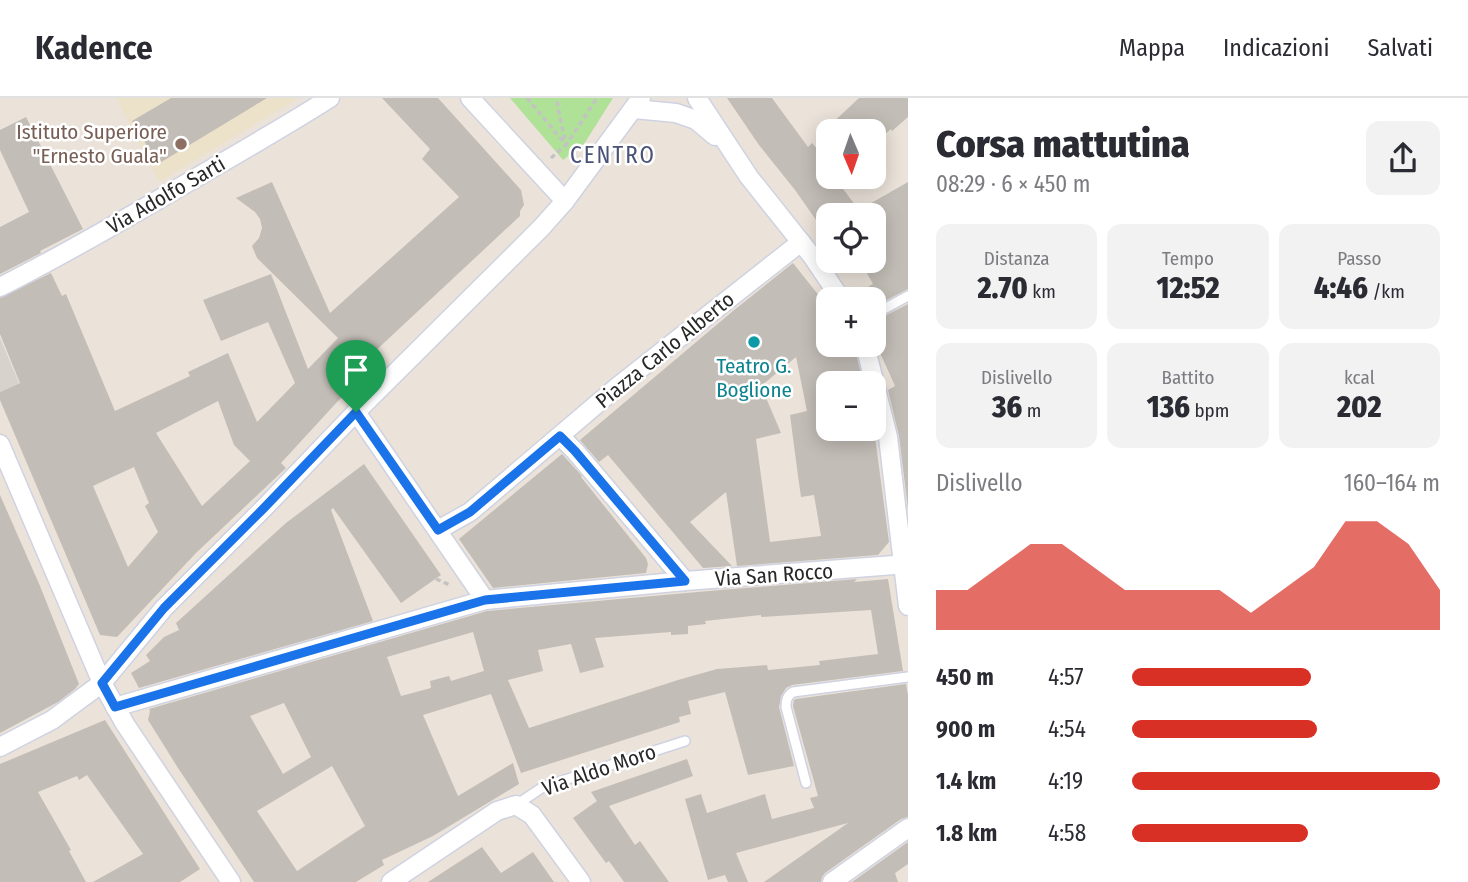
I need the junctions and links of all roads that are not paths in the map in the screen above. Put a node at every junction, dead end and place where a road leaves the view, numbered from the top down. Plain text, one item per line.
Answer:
1 (330, 98) edge
2 (470, 98) edge
3 (697, 98) edge
4 (638, 104) edge
5 (730, 150) junction
6 (565, 201) junction
7 (801, 242) junction
8 (0, 287) edge
9 (833, 287) edge
10 (908, 296) edge
11 (886, 308) edge
12 (867, 357) edge
13 (356, 412) junction
14 (560, 436) junction
15 (0, 444) edge
16 (438, 530) junction
17 (905, 565) edge
18 (685, 581) junction
19 (485, 600) junction
20 (908, 606) edge
21 (908, 677) edge
22 (102, 683) junction
23 (115, 707) junction
24 (685, 741) dead end
25 (0, 747) edge
26 (806, 783) dead end
27 (516, 804) junction
28 (908, 828) edge
29 (231, 882) edge
30 (391, 882) edge
31 (581, 882) edge
32 (832, 882) edge

1 - 8 street, Via Adolfo Sarti
2 - 6 street
3 - 5 street
4 - 5 street
4 - 6 street
5 - 7 street
6 - 13 street
7 - 9 street
7 - 14 street, Piazza Carlo Alberto
10 - 11 lane
12 - 17 street
13 - 16 street
13 - 22 street
14 - 16 street, Piazza Carlo Alberto
14 - 18 street
15 - 22 street
16 - 19 street
17 - 18 street, Via San Rocco
17 - 20 street
18 - 19 street, Via San Rocco
19 - 23 street, Via San Rocco
21 - 26 lane
22 - 23 street
22 - 25 street
23 - 29 street
24 - 27 lane, Via Aldo Moro
27 - 30 street, Via Aldo Moro
27 - 31 street, Via Aldo Moro
28 - 32 street

